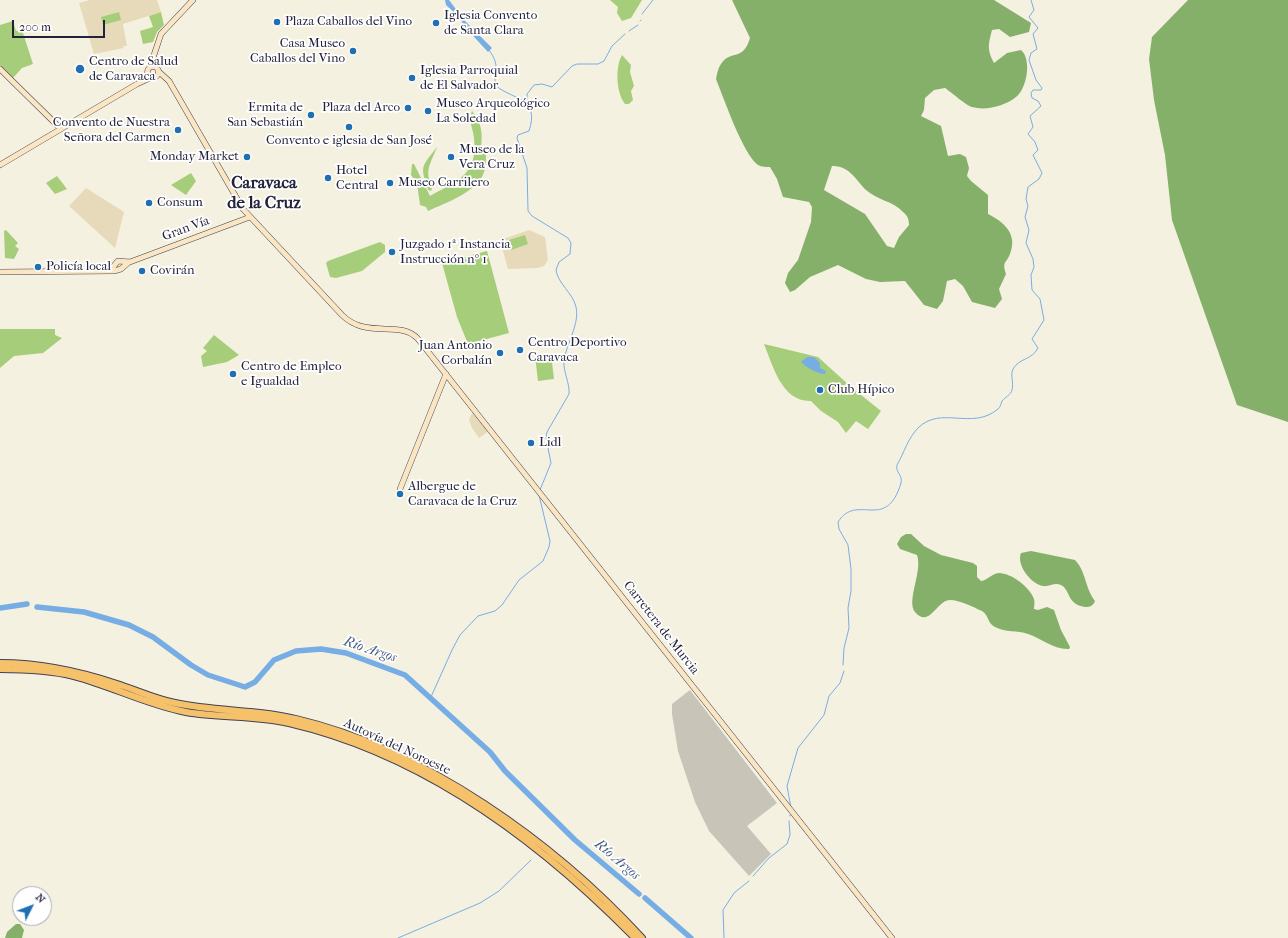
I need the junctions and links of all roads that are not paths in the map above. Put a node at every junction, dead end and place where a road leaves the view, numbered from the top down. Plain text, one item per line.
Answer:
1 (193, 0) edge
2 (0, 69) edge
3 (153, 72) junction
4 (62, 129) junction
5 (0, 165) edge
6 (250, 217) junction
7 (122, 266) junction
8 (105, 271) junction
9 (0, 272) edge
10 (446, 374) junction
11 (400, 489) dead end
12 (0, 663) edge
13 (0, 669) edge
14 (635, 938) edge
15 (642, 938) edge
16 (892, 938) edge

1 - 3 main road
2 - 4 main road
3 - 4 main road
3 - 6 main road
4 - 5 main road
6 - 7 main road, Gran Vía
6 - 10 main road, Carretera de Murcia
7 - 8 main road
7 - 8 main road
8 - 9 main road
10 - 11 main road
10 - 16 main road, Carretera de Murcia
12 - 15 highway, Autovía del Noroeste
13 - 14 highway, Autovía del Noroeste

